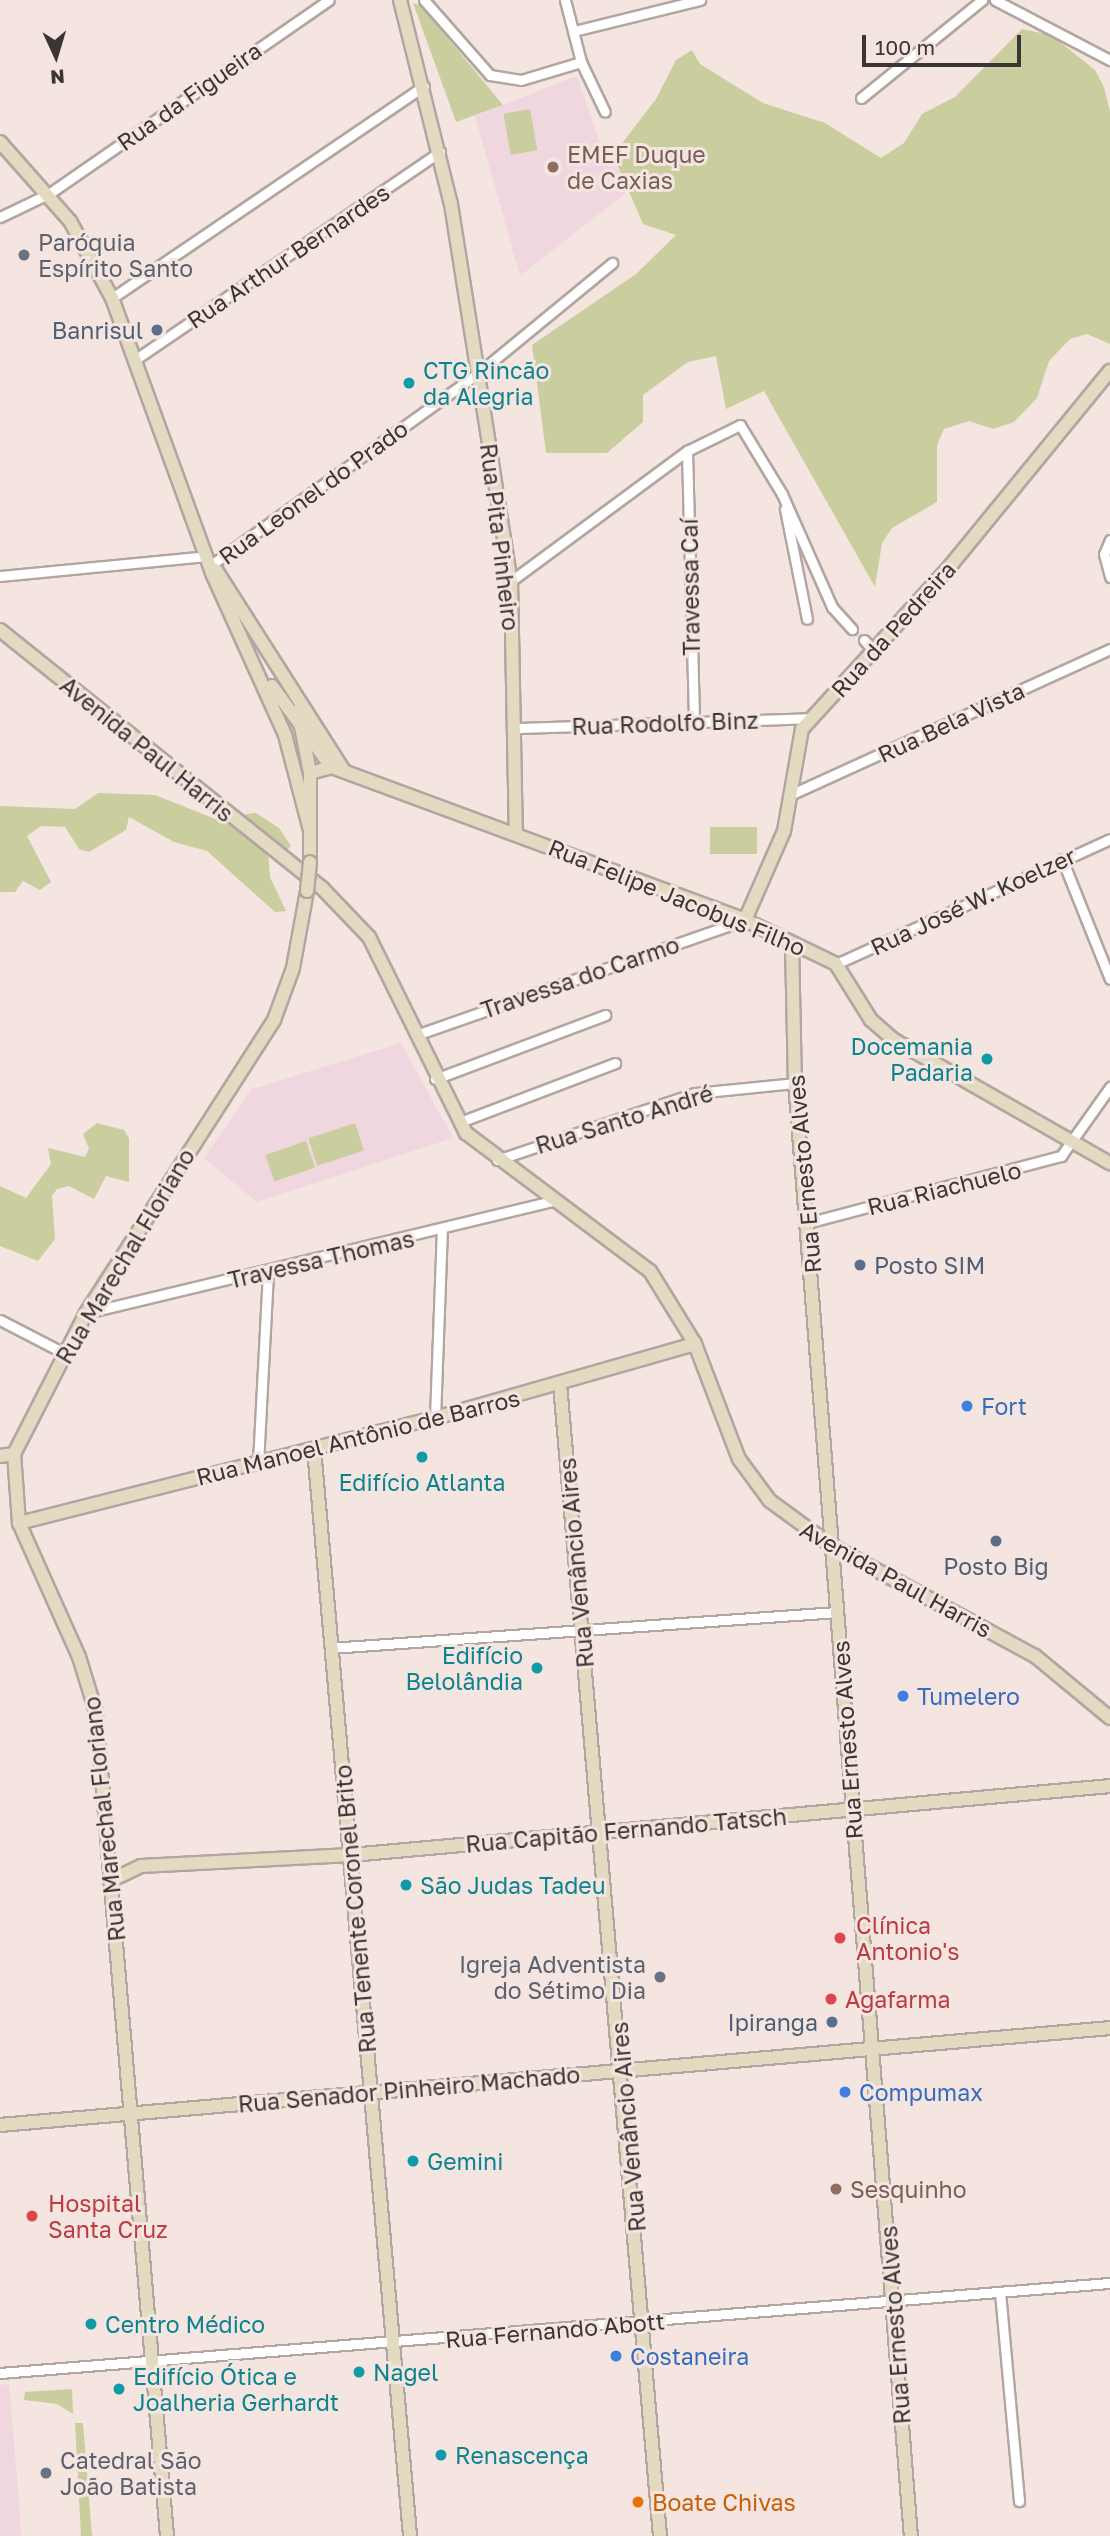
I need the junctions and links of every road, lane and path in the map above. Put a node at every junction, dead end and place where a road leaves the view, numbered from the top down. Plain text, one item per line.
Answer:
1 (329, 0) edge
2 (400, 0) edge
3 (424, 0) edge
4 (565, 0) edge
5 (700, 0) edge
6 (982, 0) edge
7 (995, 0) edge
8 (574, 31) junction
9 (1110, 60) edge
10 (581, 62) junction
11 (424, 86) junction
12 (861, 98) dead end
13 (605, 112) dead end
14 (0, 142) edge
15 (440, 152) junction
16 (50, 193) junction
17 (0, 217) edge
18 (612, 264) dead end
19 (112, 298) junction
20 (136, 359) junction
21 (1110, 371) edge
22 (477, 374) junction
23 (687, 451) junction
24 (782, 494) junction
25 (1110, 540) edge
26 (210, 563) junction
27 (0, 576) edge
28 (1110, 577) edge
29 (511, 581) junction
30 (807, 619) dead end
31 (852, 629) dead end
32 (0, 630) edge
33 (251, 639) junction
34 (863, 640) dead end
35 (1110, 649) edge
36 (874, 650) junction
37 (258, 666) junction
38 (296, 700) junction
39 (812, 718) junction
40 (694, 723) junction
41 (517, 728) junction
42 (305, 737) junction
43 (332, 767) junction
44 (310, 773) junction
45 (353, 779) junction
46 (792, 794) junction
47 (310, 830) junction
48 (516, 831) junction
49 (1110, 839) edge
50 (1062, 859) junction
51 (745, 920) junction
52 (792, 943) junction
53 (836, 964) junction
54 (1110, 979) edge
55 (605, 1015) dead end
56 (416, 1035) junction
57 (615, 1063) dead end
58 (435, 1079) junction
59 (795, 1083) junction
60 (1110, 1087) edge
61 (460, 1122) junction
62 (1076, 1143) junction
63 (496, 1160) junction
64 (1110, 1163) edge
65 (555, 1200) junction
66 (807, 1223) junction
67 (442, 1230) junction
68 (268, 1272) junction
69 (86, 1313) junction
70 (0, 1320) edge
71 (695, 1344) junction
72 (64, 1353) junction
73 (560, 1384) junction
74 (435, 1418) junction
75 (314, 1449) junction
76 (14, 1454) junction
77 (0, 1456) edge
78 (258, 1463) junction
79 (19, 1523) junction
80 (832, 1546) junction
81 (837, 1612) junction
82 (581, 1633) junction
83 (330, 1648) junction
84 (1110, 1718) edge
85 (1110, 1786) edge
86 (851, 1811) junction
87 (601, 1832) junction
88 (107, 1854) junction
89 (351, 1855) junction
90 (141, 1866) junction
91 (110, 1881) junction
92 (1110, 2028) edge
93 (872, 2049) junction
94 (624, 2071) junction
95 (372, 2093) junction
96 (132, 2113) junction
97 (0, 2125) edge
98 (1110, 2283) edge
99 (1000, 2292) junction
100 (895, 2303) junction
101 (645, 2320) junction
102 (395, 2345) junction
103 (153, 2364) junction
104 (0, 2373) edge
105 (1019, 2501) dead end
106 (167, 2536) edge
107 (410, 2536) edge
108 (660, 2536) edge
109 (911, 2536) edge

1 - 16 street, Rua da Figueira
2 - 11 main road, Rua Pita Pinheiro
3 - 10 street
4 - 8 street
5 - 8 street
6 - 12 street
7 - 9 street
8 - 10 street
10 - 13 street
11 - 15 main road, Rua Pita Pinheiro
11 - 19 street
14 - 16 main road
15 - 20 street, Rua Arthur Bernardes
15 - 22 main road, Rua Pita Pinheiro
16 - 17 street, Rua da Figueira
16 - 19 main road
18 - 22 street, Rua Leonel do Prado
19 - 20 main road
20 - 26 main road
21 - 36 main road, Rua da Pedreira
22 - 26 street, Rua Leonel do Prado
22 - 29 main road, Rua Pita Pinheiro
23 - 24 street
23 - 29 street
23 - 40 street, Travessa Caí
24 - 30 street
24 - 31 street
25 - 28 street
26 - 27 street
26 - 33 main road
29 - 41 main road, Rua Pita Pinheiro
32 - 56 main road, Avenida Paul Harris
33 - 37 main road
33 - 38 main road
34 - 36 street
35 - 46 street, Rua Bela Vista
36 - 39 main road, Rua da Pedreira
37 - 42 main road, Rua Felipe Jacobus Filho
37 - 47 main road
38 - 42 main road, Rua Marechal Floriano
38 - 45 main road
39 - 40 street, Rua Rodolfo Binz
39 - 46 main road, Rua da Pedreira
40 - 41 street, Rua Rodolfo Binz
41 - 48 main road, Rua Pita Pinheiro
42 - 43 main road, Rua Felipe Jacobus Filho
42 - 44 main road, Rua Marechal Floriano
43 - 44 main road
43 - 45 main road, Rua Felipe Jacobus Filho
44 - 47 main road, Rua Marechal Floriano
45 - 48 main road, Rua Felipe Jacobus Filho
46 - 51 main road, Rua da Pedreira
47 - 69 main road, Rua Marechal Floriano, bridge
48 - 51 main road, Rua Felipe Jacobus Filho
49 - 50 street, Rua José W. Koelzer
50 - 53 street, Rua José W. Koelzer
50 - 54 street
51 - 52 main road, Rua Felipe Jacobus Filho
51 - 56 street, Travessa do Carmo
52 - 53 main road, Rua Felipe Jacobus Filho
52 - 59 main road, Rua Ernesto Alves
53 - 62 main road
55 - 58 street
56 - 58 main road, Avenida Paul Harris
57 - 61 street
58 - 61 main road, Avenida Paul Harris
59 - 63 street, Rua Santo André
59 - 66 main road, Rua Ernesto Alves
60 - 62 street
61 - 63 main road, Avenida Paul Harris
62 - 64 main road
62 - 66 street, Rua Riachuelo
63 - 65 main road, Avenida Paul Harris
65 - 67 street, Travessa Thomas
65 - 71 main road, Avenida Paul Harris
66 - 80 main road, Rua Ernesto Alves
67 - 68 street, Travessa Thomas
67 - 74 street
68 - 69 street, Travessa Thomas
68 - 78 street
69 - 72 main road, Rua Marechal Floriano
70 - 72 street
71 - 73 main road, Rua Manoel Antônio de Barros
71 - 80 main road, Avenida Paul Harris
72 - 76 main road, Rua Marechal Floriano
73 - 74 main road, Rua Manoel Antônio de Barros
73 - 82 main road, Rua Venâncio Aires
74 - 75 main road, Rua Manoel Antônio de Barros
75 - 78 main road, Rua Manoel Antônio de Barros
75 - 83 main road, Rua Tenente Coronel Brito
76 - 77 main road
76 - 79 main road, Rua Marechal Floriano
78 - 79 main road, Rua Manoel Antônio de Barros
79 - 88 main road, Rua Marechal Floriano
80 - 81 main road, Rua Ernesto Alves
80 - 84 main road, Avenida Paul Harris
81 - 82 street
81 - 86 main road, Rua Ernesto Alves
82 - 83 street
82 - 87 main road, Rua Venâncio Aires
83 - 89 main road, Rua Tenente Coronel Brito
85 - 86 main road, Rua Capitão Fernando Tatsch
86 - 87 main road, Rua Capitão Fernando Tatsch
86 - 93 main road, Rua Ernesto Alves
87 - 89 main road, Rua Capitão Fernando Tatsch
87 - 94 main road, Rua Venâncio Aires
88 - 90 main road, Rua Capitão Fernando Tatsch
88 - 91 main road, Rua Marechal Floriano
89 - 90 main road, Rua Capitão Fernando Tatsch
89 - 95 main road, Rua Tenente Coronel Brito
90 - 91 main road, Rua Capitão Fernando Tatsch
91 - 96 main road, Rua Marechal Floriano
92 - 93 main road, Rua Senador Pinheiro Machado
93 - 94 main road, Rua Senador Pinheiro Machado
93 - 100 main road, Rua Ernesto Alves
94 - 95 main road, Rua Senador Pinheiro Machado
94 - 101 main road, Rua Venâncio Aires
95 - 96 main road, Rua Senador Pinheiro Machado
95 - 102 main road, Rua Tenente Coronel Brito
96 - 97 main road, Rua Senador Pinheiro Machado
96 - 103 main road, Rua Marechal Floriano
98 - 99 street, Rua Fernando Abott
99 - 100 street, Rua Fernando Abott
99 - 105 street
100 - 101 street, Rua Fernando Abott
100 - 109 main road, Rua Ernesto Alves
101 - 102 street, Rua Fernando Abott
101 - 108 main road, Rua Venâncio Aires
102 - 103 street, Rua Fernando Abott
102 - 107 main road, Rua Tenente Coronel Brito
103 - 104 street, Rua Fernando Abott
103 - 106 main road, Rua Marechal Floriano

